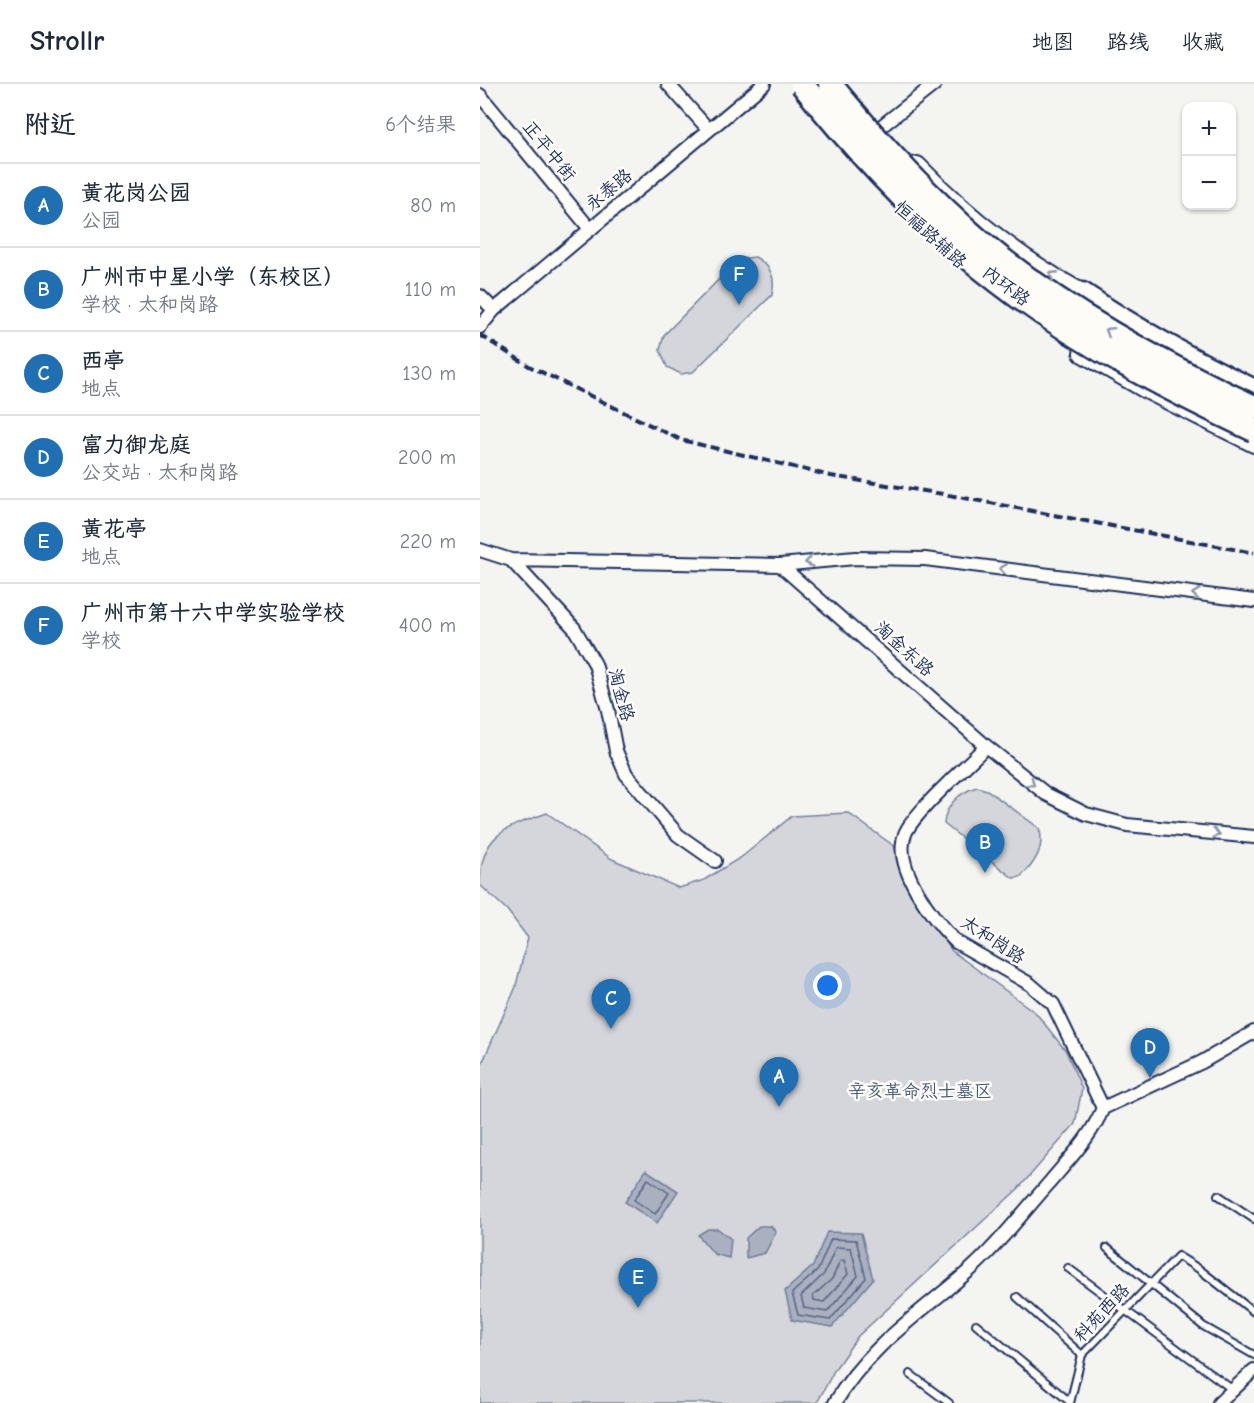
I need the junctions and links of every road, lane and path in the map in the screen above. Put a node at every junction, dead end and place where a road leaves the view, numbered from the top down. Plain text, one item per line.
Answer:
1 (668, 84) edge
2 (764, 84) edge
3 (789, 84) edge
4 (802, 84) edge
5 (830, 84) edge
6 (844, 84) edge
7 (934, 84) edge
8 (480, 94) edge
9 (880, 128) junction
10 (709, 130) junction
11 (848, 155) junction
12 (590, 229) junction
13 (1082, 294) junction
14 (480, 296) edge
15 (494, 310) junction
16 (480, 327) edge
17 (1254, 379) edge
18 (1254, 391) edge
19 (1254, 407) edge
20 (1254, 430) edge
21 (1254, 443) edge
22 (480, 550) edge
23 (512, 560) junction
24 (780, 565) junction
25 (1254, 601) edge
26 (986, 746) junction
27 (1254, 837) edge
28 (715, 861) dead end
29 (1254, 1032) edge
30 (1102, 1108) junction
31 (1218, 1195) dead end
32 (1254, 1219) edge
33 (1107, 1248) dead end
34 (1068, 1268) dead end
35 (1151, 1284) junction
36 (1017, 1297) dead end
37 (1123, 1311) junction
38 (1254, 1312) edge
39 (976, 1324) dead end
40 (1082, 1355) junction
41 (1254, 1355) edge
42 (1254, 1370) edge
43 (910, 1374) dead end
44 (1233, 1390) junction
45 (835, 1403) edge
46 (949, 1403) edge
47 (1070, 1403) edge
48 (1220, 1403) edge

1 - 10 street
2 - 10 street, 永泰路
3 - 11 main road, 恒福路辅路
4 - 20 highway, 内环路, bridge
19 -> 5 highway, 内环路, bridge
6 - 9 main road
7 - 9 street
8 - 12 street, 正平中街
9 - 11 street
13 -> 9 main road
10 - 12 street, 永泰路
11 - 21 main road, 恒福路辅路
12 - 15 street, 永泰路
13 - 17 main road
13 - 18 highway
14 - 15 street
15 - 16 street, 永泰路
22 - 23 street, 淘金路
23 - 24 street
23 - 28 street, 淘金路
25 -> 24 street
24 - 26 street, 淘金东路
26 -> 27 street, 淘金东路
26 - 30 street, 太和岗路
29 - 30 street
30 - 45 street
31 - 32 lane
33 - 35 lane
34 - 37 lane
35 - 37 lane, 科苑西路
35 - 38 lane, 科苑西路
35 - 41 lane
36 - 40 lane
37 - 40 lane, 科苑西路
37 - 44 lane
39 - 47 lane
40 - 47 lane, 科苑西路
42 - 44 street
43 - 46 lane
44 - 48 street

